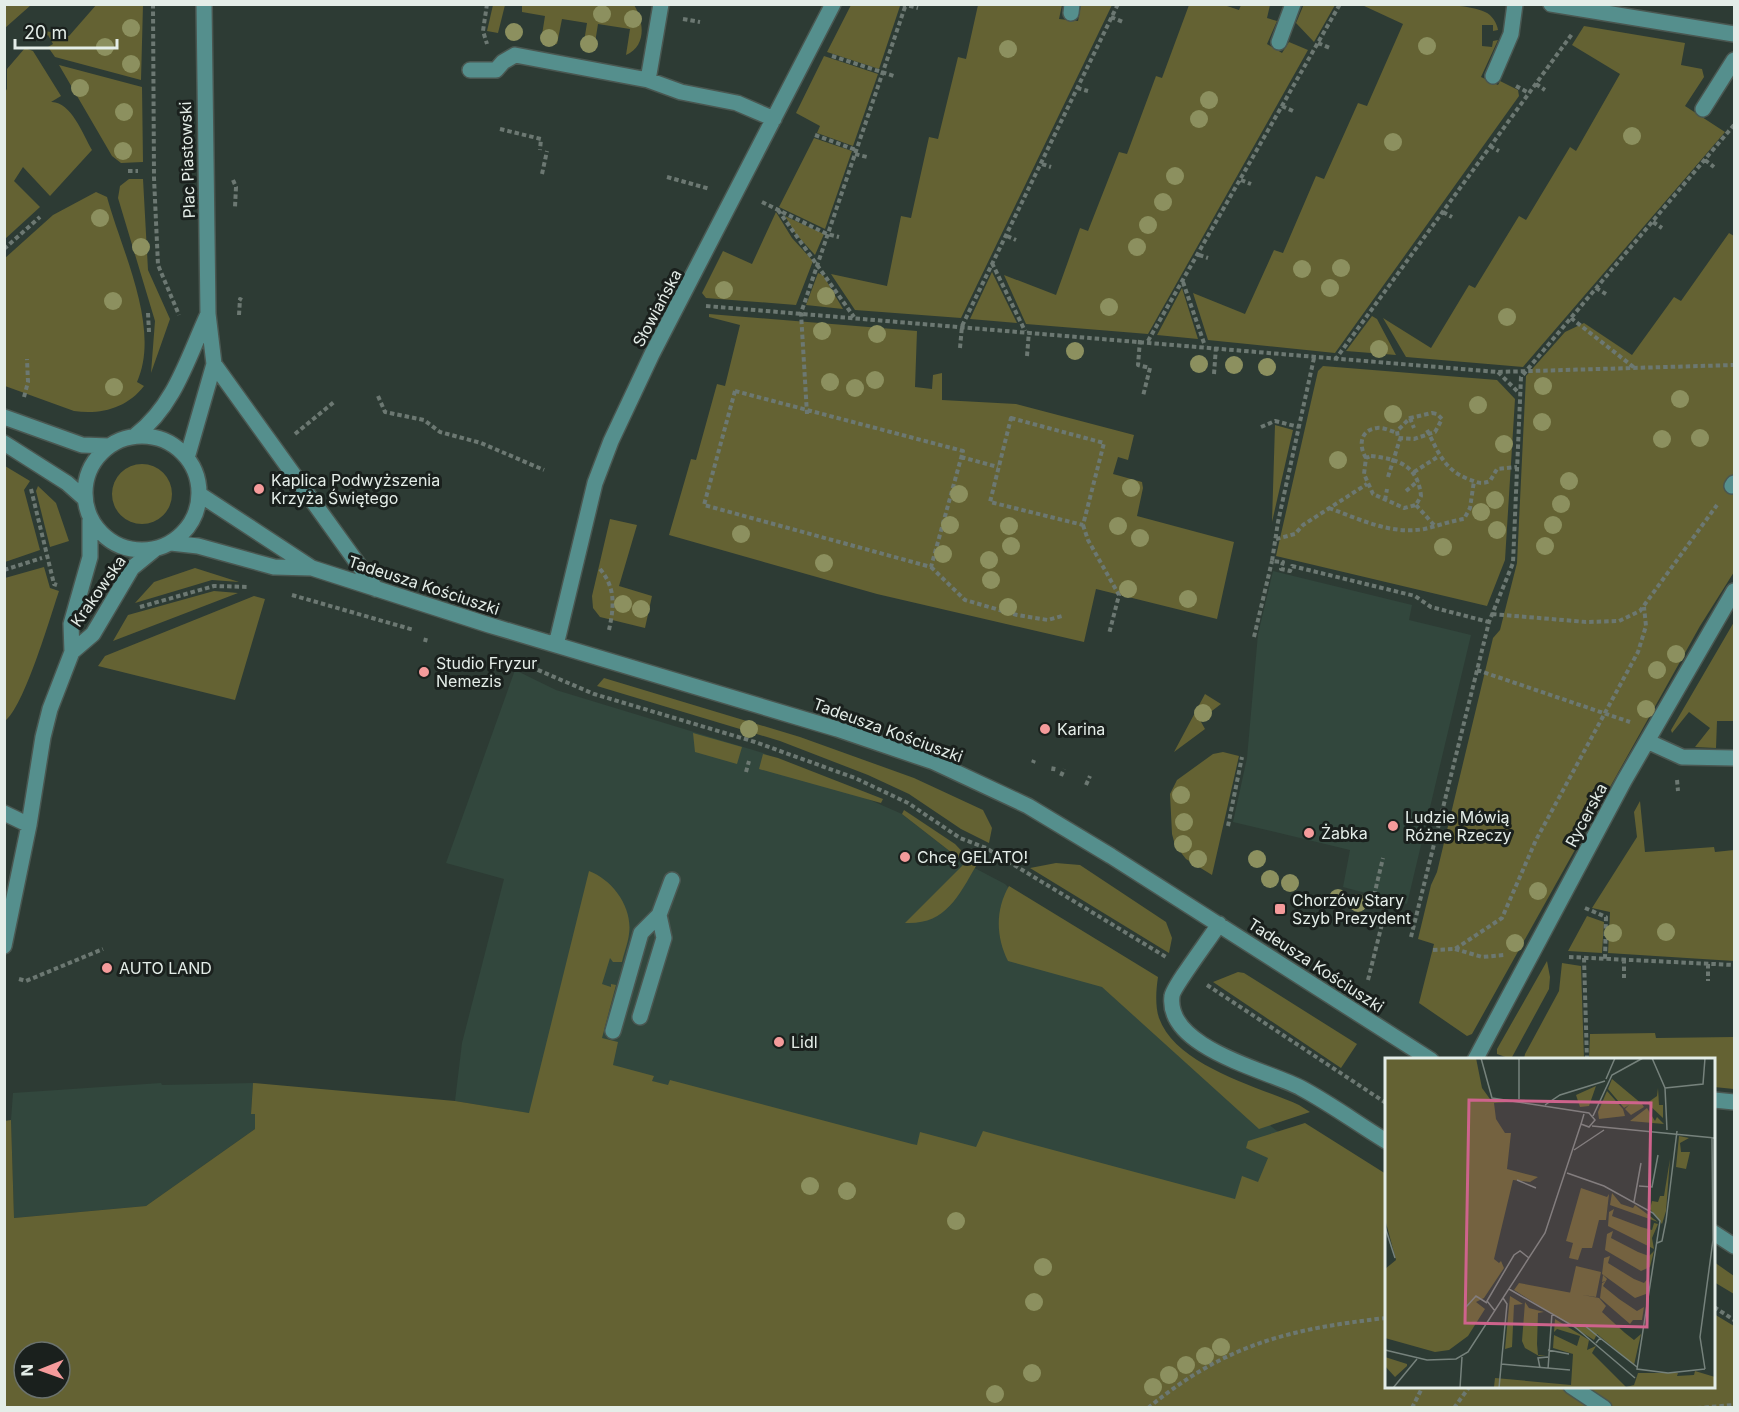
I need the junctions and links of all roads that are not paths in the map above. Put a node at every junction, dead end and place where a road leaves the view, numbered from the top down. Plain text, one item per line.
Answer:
1 (204, 4) edge
2 (661, 4) edge
3 (833, 4) edge
4 (1293, 4) edge
5 (1515, 4) edge
6 (1551, 4) edge
7 (1734, 34) edge
8 (1279, 42) dead end
9 (1734, 60) edge
10 (470, 70) dead end
11 (1493, 76) dead end
12 (648, 80) junction
13 (1703, 109) dead end
14 (774, 119) junction
15 (208, 314) junction
16 (214, 364) junction
17 (4, 417) edge
18 (136, 435) junction
19 (4, 443) edge
20 (110, 446) junction
21 (187, 458) junction
22 (200, 494) junction
23 (85, 499) junction
24 (90, 520) junction
25 (171, 543) junction
26 (154, 550) junction
27 (312, 568) junction
28 (376, 589) junction
29 (1734, 591) edge
30 (556, 645) junction
31 (72, 652) junction
32 (1649, 742) junction
33 (1734, 758) edge
34 (4, 813) edge
35 (29, 825) junction
36 (672, 880) dead end
37 (659, 915) junction
38 (1219, 924) junction
39 (4, 946) edge
40 (640, 1017) dead end
41 (613, 1031) dead end
42 (1429, 1058) edge
43 (1476, 1058) edge
44 (1715, 1100) edge
45 (1734, 1102) edge
46 (1385, 1140) edge
47 (1715, 1234) edge
48 (1734, 1246) edge
49 (1574, 1388) edge
50 (1604, 1407) edge

1 - 15 street, Plac Piastowski
2 - 12 street
3 - 14 street, Słowiańska
4 - 8 street
5 - 11 street
6 - 7 street
9 - 13 street
10 - 12 street
12 - 14 street
14 - 30 street, Słowiańska
15 - 16 street, Plac Piastowski
15 - 18 street, Plac Piastowski
16 - 21 street, Plac Piastowski
16 - 28 street, Plac Piastowski
17 - 20 street
18 - 20 street
18 - 21 street
19 - 23 street
20 - 23 street
21 - 22 street
22 - 25 street
22 - 27 street, Tadeusza Kościuszki
23 - 24 street
24 - 26 street
24 - 31 street, Krakowska
25 - 26 street
25 - 27 street, Tadeusza Kościuszki
26 - 31 street, Krakowska
27 - 28 street, Tadeusza Kościuszki
28 - 30 street, Tadeusza Kościuszki
29 - 32 street, Rycerska
30 - 38 street, Tadeusza Kościuszki
31 - 35 street, Krakowska
32 - 33 street
32 - 43 street, Rycerska
34 - 35 street
35 - 39 street, Krakowska
36 - 37 street
37 - 40 street
37 - 41 street
38 - 42 street, Tadeusza Kościuszki
38 - 46 street
44 - 45 street
47 - 48 street
49 - 50 street

